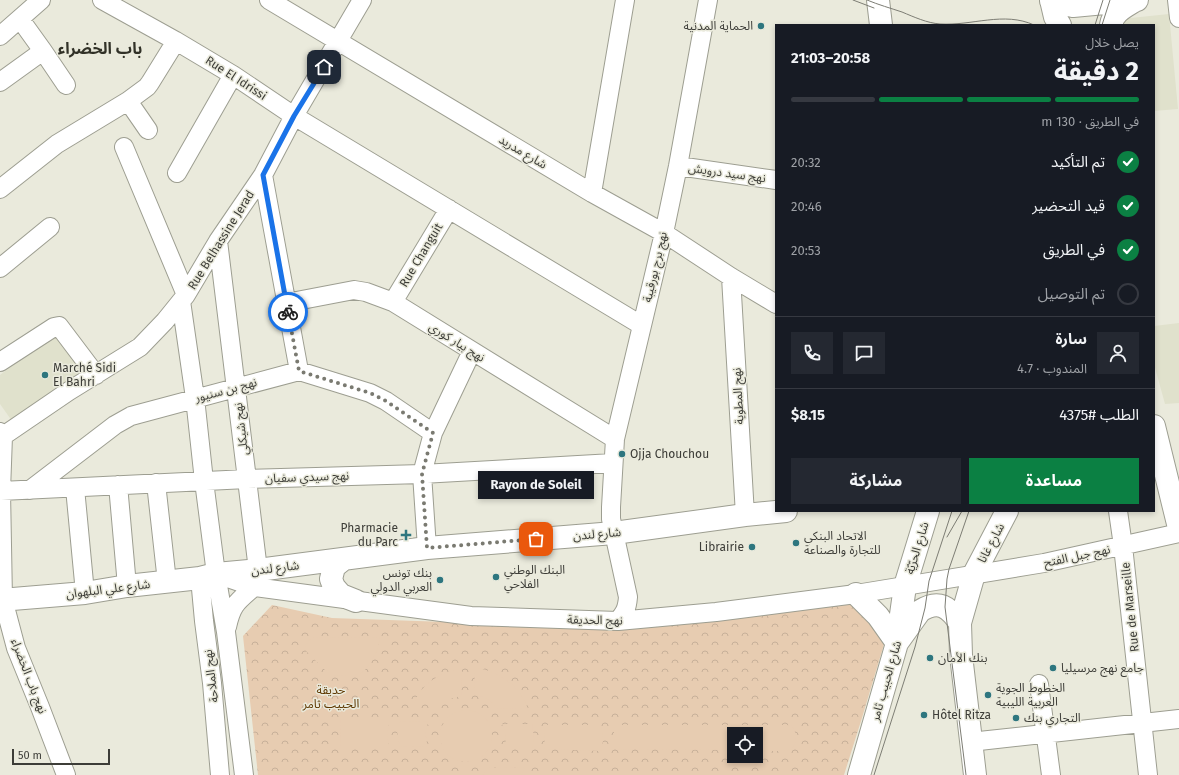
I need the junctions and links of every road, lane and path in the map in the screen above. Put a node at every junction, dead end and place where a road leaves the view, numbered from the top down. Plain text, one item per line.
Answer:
1 (41, 0) edge
2 (102, 0) edge
3 (269, 0) edge
4 (362, 0) edge
5 (625, 0) edge
6 (708, 0) edge
7 (878, 0) edge
8 (1136, 0) edge
9 (1177, 0) edge
10 (1054, 8) edge
11 (1179, 18) edge
12 (20, 19) junction
13 (881, 24) edge
14 (1111, 24) edge
15 (0, 36) edge
16 (176, 41) junction
17 (338, 42) junction
18 (43, 51) junction
19 (233, 75) junction
20 (0, 82) edge
21 (66, 85) dead end
22 (128, 101) junction
23 (294, 116) junction
24 (148, 130) dead end
25 (124, 147) dead end
26 (678, 166) junction
27 (177, 173) dead end
28 (263, 175) junction
29 (775, 180) edge
30 (0, 190) edge
31 (592, 193) junction
32 (448, 209) junction
33 (50, 227) dead end
34 (664, 233) junction
35 (218, 241) junction
36 (0, 268) edge
37 (731, 277) junction
38 (184, 298) junction
39 (393, 302) junction
40 (286, 303) junction
41 (775, 303) edge
42 (641, 325) junction
43 (472, 351) junction
44 (0, 362) edge
45 (299, 371) junction
46 (96, 375) junction
47 (236, 388) junction
48 (195, 398) junction
49 (1155, 429) edge
50 (433, 433) junction
51 (1, 434) edge
52 (615, 439) junction
53 (1165, 458) edge
54 (613, 463) junction
55 (422, 474) junction
56 (247, 479) junction
57 (1, 480) edge
58 (204, 481) junction
59 (156, 484) junction
60 (118, 485) junction
61 (74, 488) junction
62 (30, 490) junction
63 (778, 512) edge
64 (928, 512) edge
65 (1006, 512) edge
66 (1118, 512) edge
67 (745, 516) junction
68 (1179, 528) edge
69 (1179, 533) edge
70 (614, 534) junction
71 (1123, 546) junction
72 (427, 548) junction
73 (344, 559) junction
74 (974, 574) junction
75 (208, 576) junction
76 (256, 579) junction
77 (167, 582) junction
78 (127, 586) junction
79 (905, 586) junction
80 (85, 593) junction
81 (856, 594) junction
82 (2, 600) edge
83 (356, 601) junction
84 (618, 621) junction
85 (960, 623) junction
86 (226, 632) junction
87 (898, 643) junction
88 (1039, 684) dead end
89 (1179, 719) edge
90 (1142, 724) junction
91 (1045, 734) junction
92 (970, 742) junction
93 (66, 775) edge
94 (220, 775) edge
95 (244, 775) edge
96 (859, 775) edge
97 (974, 775) edge
98 (1050, 775) edge
99 (1148, 775) edge

1 - 12 street
2 - 16 street, Rue El Idrissi
3 - 17 street, شارع مدريد
4 - 17 street, Rue Belhassine Jerad
5 - 31 street
6 - 26 street, نهج برج بورقيبة
7 - 13 main road
8 - 10 main road
8 - 14 main road
9 - 11 street
12 - 15 street
12 - 18 street
16 - 19 street, Rue El Idrissi
16 - 22 street
17 - 23 street, Rue Belhassine Jerad
17 - 31 street, شارع مدريد
18 - 20 street
18 - 21 street
19 - 23 street, Rue El Idrissi
19 - 27 street
22 - 24 street
22 - 30 street
23 - 28 street, Rue Belhassine Jerad
23 - 32 street, Rue El Idrissi
25 - 38 street
26 - 29 street, نهج سيد درويش
26 - 34 street, نهج برج بورقيبة
28 - 35 street, Rue Belhassine Jerad
28 - 40 street
31 - 34 street, شارع مدريد
32 - 39 street, Rue Changuit
32 - 42 street, Rue El Idrissi
33 - 36 street
34 - 37 street, شارع مدريد
34 - 42 street, نهج برج بورقيبة
35 - 38 street, Rue Belhassine Jerad
35 - 47 street, نهج شيكلي
37 - 41 street, شارع مدريد
37 - 67 street, نهج المطوية
38 - 46 street, Rue Belhassine Jerad
38 - 48 street
39 - 40 street, نهج بيار كوري
39 - 43 street, نهج بيار كوري
40 - 45 street
42 - 52 street, نهج برج بورقيبة
43 - 50 street
43 - 52 street, نهج بيار كوري
44 - 46 street
45 - 47 street, نهج بن سنيور
45 - 50 street
46 - 51 street, Rue Belhassine Jerad
47 - 48 street, نهج بن سنيور
47 - 56 street, نهج شيكلي
48 - 58 street
48 - 62 street, نهج بن سنيور
49 - 53 main road
50 - 55 street
51 - 57 street, نهج باب الخضراء
52 - 54 street, نهج برج بورقيبة
53 - 68 main road
54 - 55 street, نهج سيدي سفيان
54 - 70 street, نهج برج بورقيبة
55 - 56 street, نهج سيدي سفيان
55 - 72 street
56 - 58 street, نهج سيدي سفيان
56 - 76 street, نهج شيكلي
57 - 62 street, نهج سيدي سفيان
57 - 82 street, نهج باب الخضراء
58 - 59 street, نهج سيدي سفيان
58 - 75 street
59 - 60 street, نهج سيدي سفيان
59 - 77 street
60 - 61 street, نهج سيدي سفيان
60 - 78 street
61 - 62 street, نهج سيدي سفيان
61 - 80 street
63 - 67 main road, شارع لندن
64 - 79 main road, شارع الحرّيّة
65 - 74 main road, شارع غانا
66 - 71 street, Rue de Marseille
67 - 70 main road, شارع لندن
69 - 71 street, نهج جبل الفتح
70 - 72 main road, شارع لندن
70 - 84 street, نهج برج بورقيبة
71 - 74 street, نهج جبل الفتح
71 - 90 street, Rue de Marseille
72 - 73 main road, شارع لندن
73 - 76 main road, شارع لندن
73 - 83 main road
74 - 79 street, نهج الحديقة
74 - 85 main road, شارع غانا
75 - 76 main road, شارع لندن
75 - 77 main road, شارع علي البلهوان
75 - 86 street
75 - 94 street, نهج الملاحة
76 - 83 street, نهج الحديقة
76 - 86 street
77 - 78 main road, شارع علي البلهوان
78 - 80 main road, شارع علي البلهوان
79 - 81 street, نهج الحديقة
79 - 87 main road, شارع الحبيب ثامر
80 - 82 main road, شارع علي البلهوان
81 - 84 street, نهج الحديقة
81 - 87 main road
82 - 93 street, نهج باب الخضراء
83 - 84 street, نهج الحديقة
85 - 87 main road
85 - 92 main road, شارع غانا
86 - 95 street
87 - 96 main road, شارع الحبيب ثامر
88 - 91 street
89 - 90 street
90 - 91 street
90 - 99 street, Rue de Marseille
91 - 92 street
91 - 98 street
92 - 97 main road, شارع غانا

